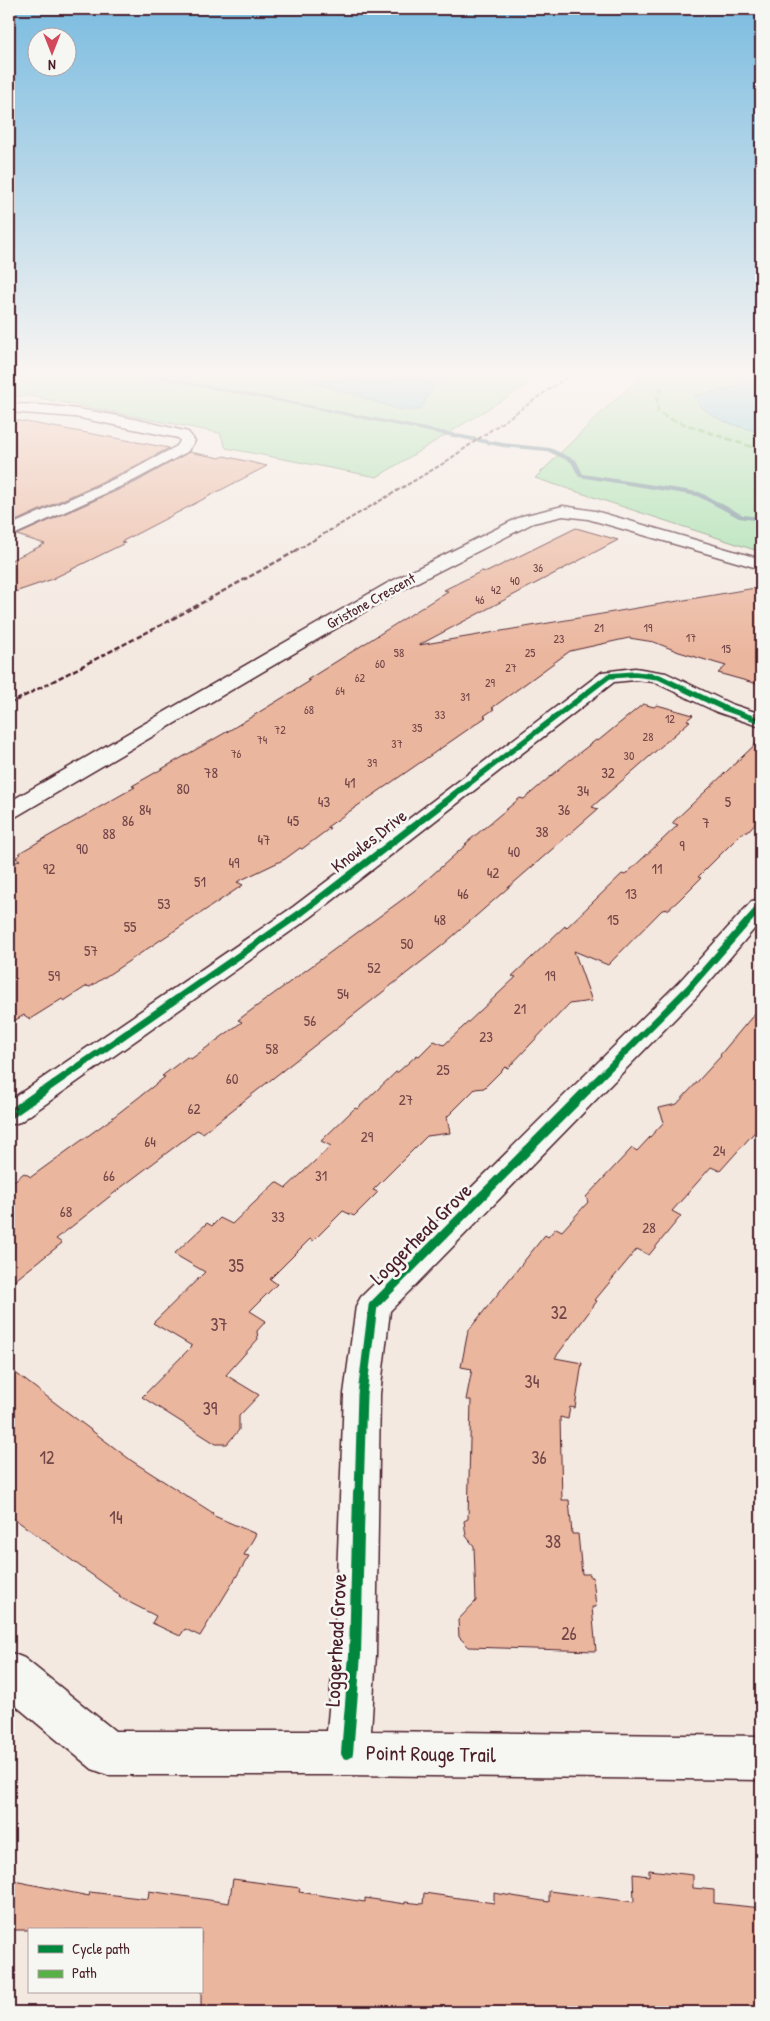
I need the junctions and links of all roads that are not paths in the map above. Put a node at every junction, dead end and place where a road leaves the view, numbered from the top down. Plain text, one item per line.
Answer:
1 (149, 466) edge
2 (9, 532) edge
3 (761, 564) edge
4 (761, 721) edge
5 (9, 811) edge
6 (761, 906) edge
7 (9, 1115) edge
8 (9, 1673) edge
9 (347, 1753) junction
10 (761, 1758) edge

1 - 2 street
3 - 5 street, Gristone Crescent
4 - 7 street, Knowles Drive
6 - 9 street, Loggerhead Grove
8 - 9 street, Point Rouge Trail
9 - 10 street, Point Rouge Trail

